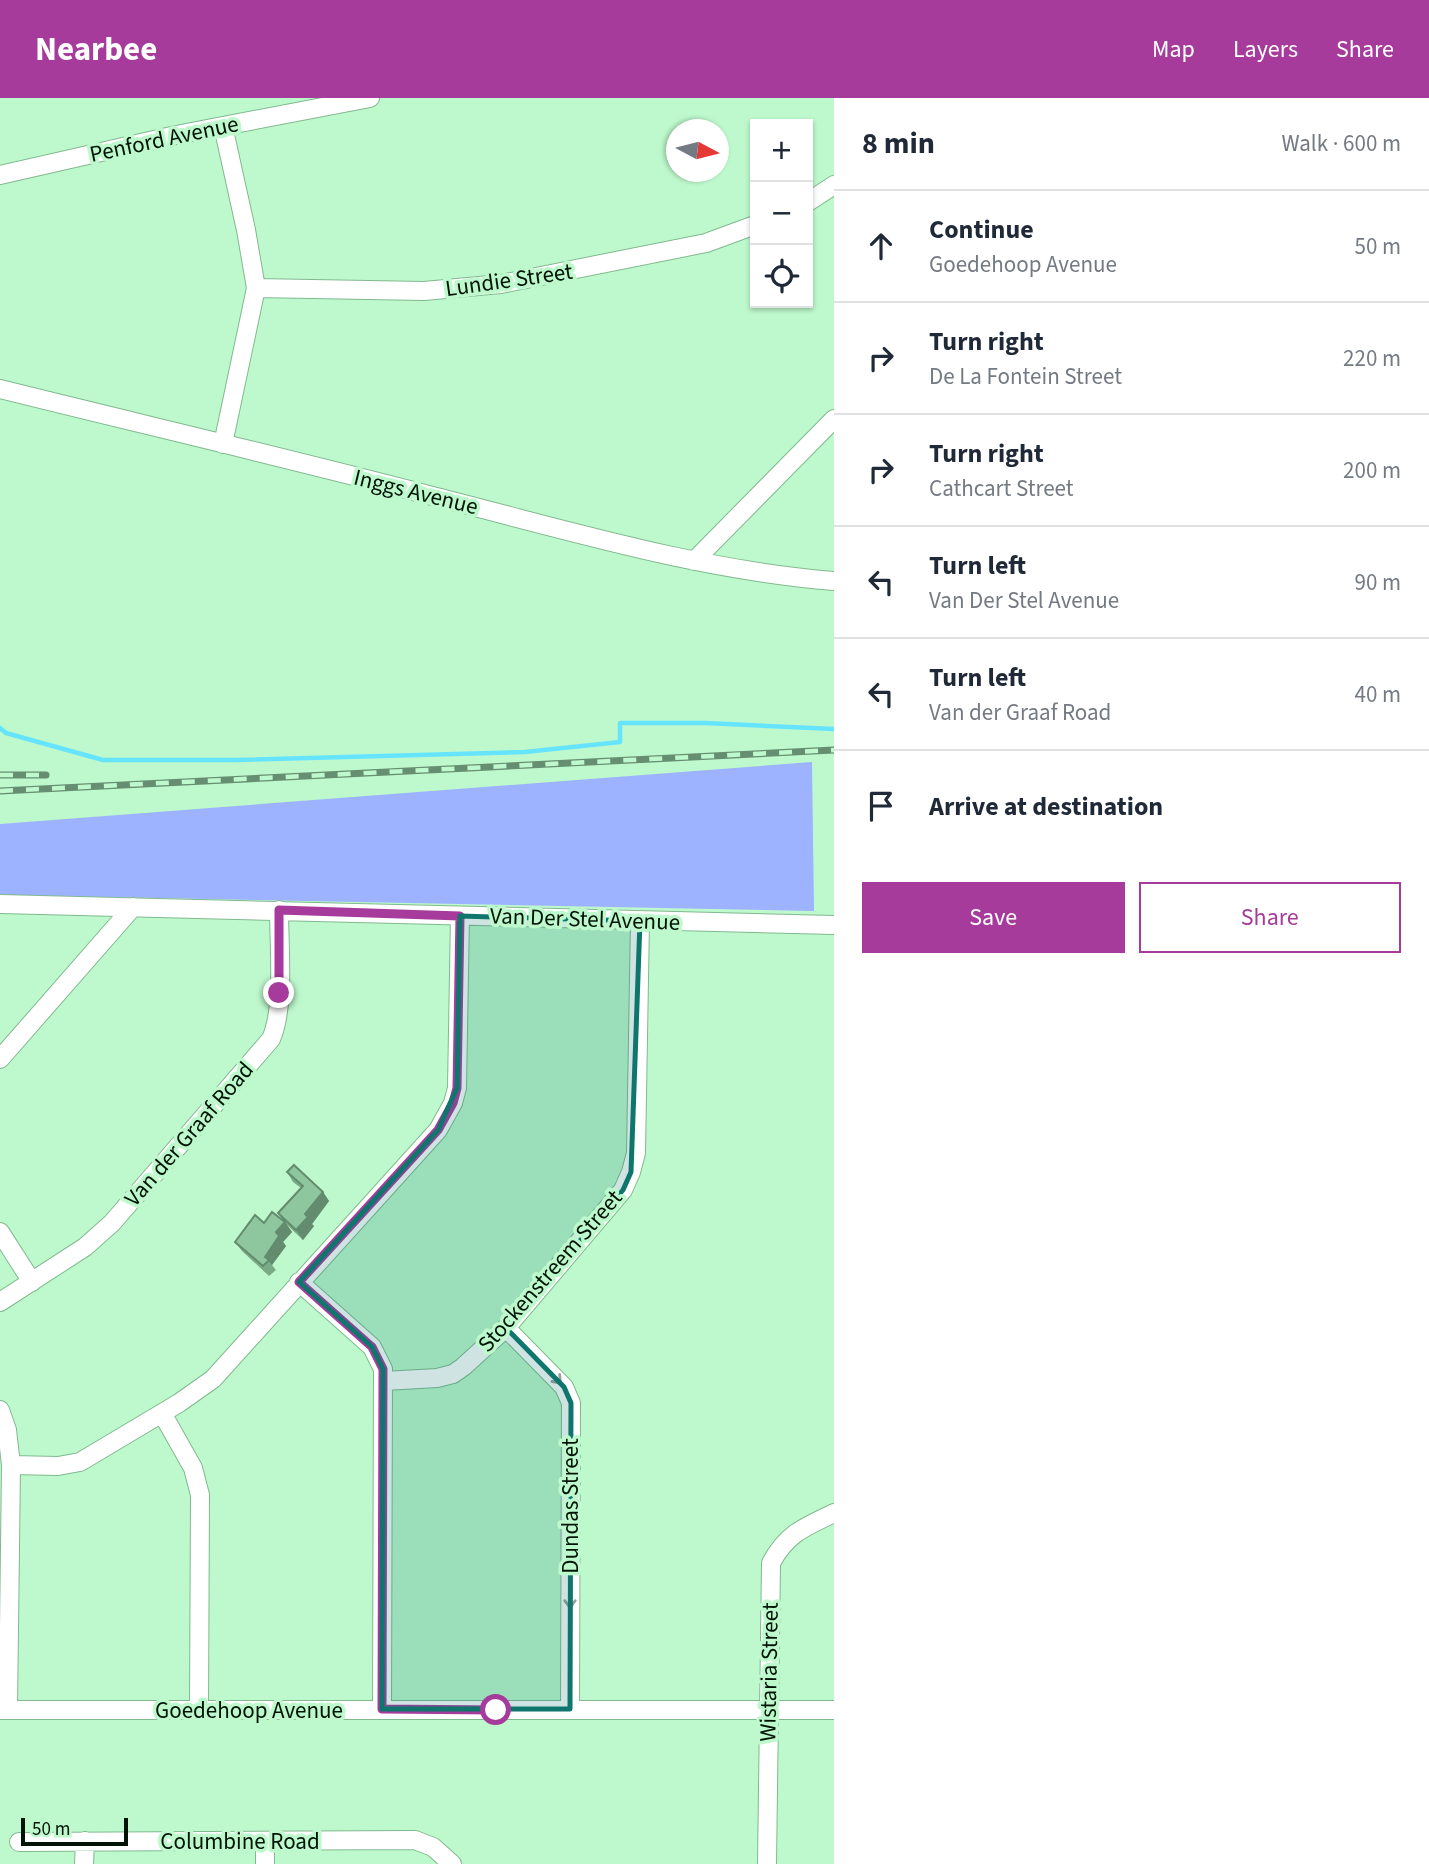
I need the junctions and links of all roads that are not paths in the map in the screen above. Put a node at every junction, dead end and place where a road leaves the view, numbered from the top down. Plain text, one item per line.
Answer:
1 (370, 98) edge
2 (223, 126) junction
3 (1, 173) edge
4 (834, 185) edge
5 (813, 199) edge
6 (750, 227) edge
7 (256, 288) junction
8 (0, 389) edge
9 (834, 419) edge
10 (223, 444) junction
11 (694, 561) junction
12 (834, 581) edge
13 (0, 904) edge
14 (133, 907) junction
15 (279, 910) junction
16 (460, 916) junction
17 (640, 921) junction
18 (834, 925) edge
19 (0, 1059) edge
20 (0, 1232) edge
21 (32, 1282) junction
22 (299, 1282) junction
23 (0, 1302) edge
24 (506, 1328) junction
25 (384, 1381) junction
26 (0, 1410) edge
27 (162, 1413) junction
28 (11, 1465) junction
29 (834, 1513) edge
30 (382, 1709) junction
31 (570, 1709) junction
32 (768, 1709) junction
33 (4, 1710) edge
34 (198, 1710) junction
35 (834, 1710) edge
36 (85, 1841) junction
37 (265, 1841) junction
38 (19, 1842) dead end
39 (84, 1864) edge
40 (265, 1864) edge
41 (452, 1864) edge
42 (767, 1864) edge

1 - 2 street, Penford Avenue
2 - 3 street, Penford Avenue
2 - 7 street
4 - 5 street
6 - 7 street, Lundie Street
7 - 10 street
8 - 10 street, Inggs Avenue
9 - 11 street
10 - 11 street, Inggs Avenue
11 - 12 street, Inggs Avenue
13 - 14 street, Van Der Stel Avenue
14 - 15 street, Van Der Stel Avenue
14 - 19 street
15 - 16 street, Van Der Stel Avenue
15 - 21 street, Van der Graaf Road
16 - 17 street, Van Der Stel Avenue
16 - 22 street
17 - 18 street, Van Der Stel Avenue
17 - 24 street, Stockenstreem Street
20 - 21 street
21 - 23 street, Van der Graaf Road
22 - 25 street
22 - 27 street
24 - 25 street, Stockenstreem Street
24 -> 31 street, Dundas Street
25 - 30 street
26 - 28 street
27 - 28 street
27 - 34 street
28 - 33 street
29 - 32 street, Wistaria Street
30 - 31 street, Goedehoop Avenue
30 - 34 street, Goedehoop Avenue
31 - 32 street, Goedehoop Avenue
32 - 35 street, Goedehoop Avenue
32 - 42 street, Wistaria Street
33 - 34 street, Goedehoop Avenue
36 - 37 street, Columbine Road
36 - 38 street, Columbine Road
36 - 39 street
37 - 40 street
37 - 41 street, Columbine Road

